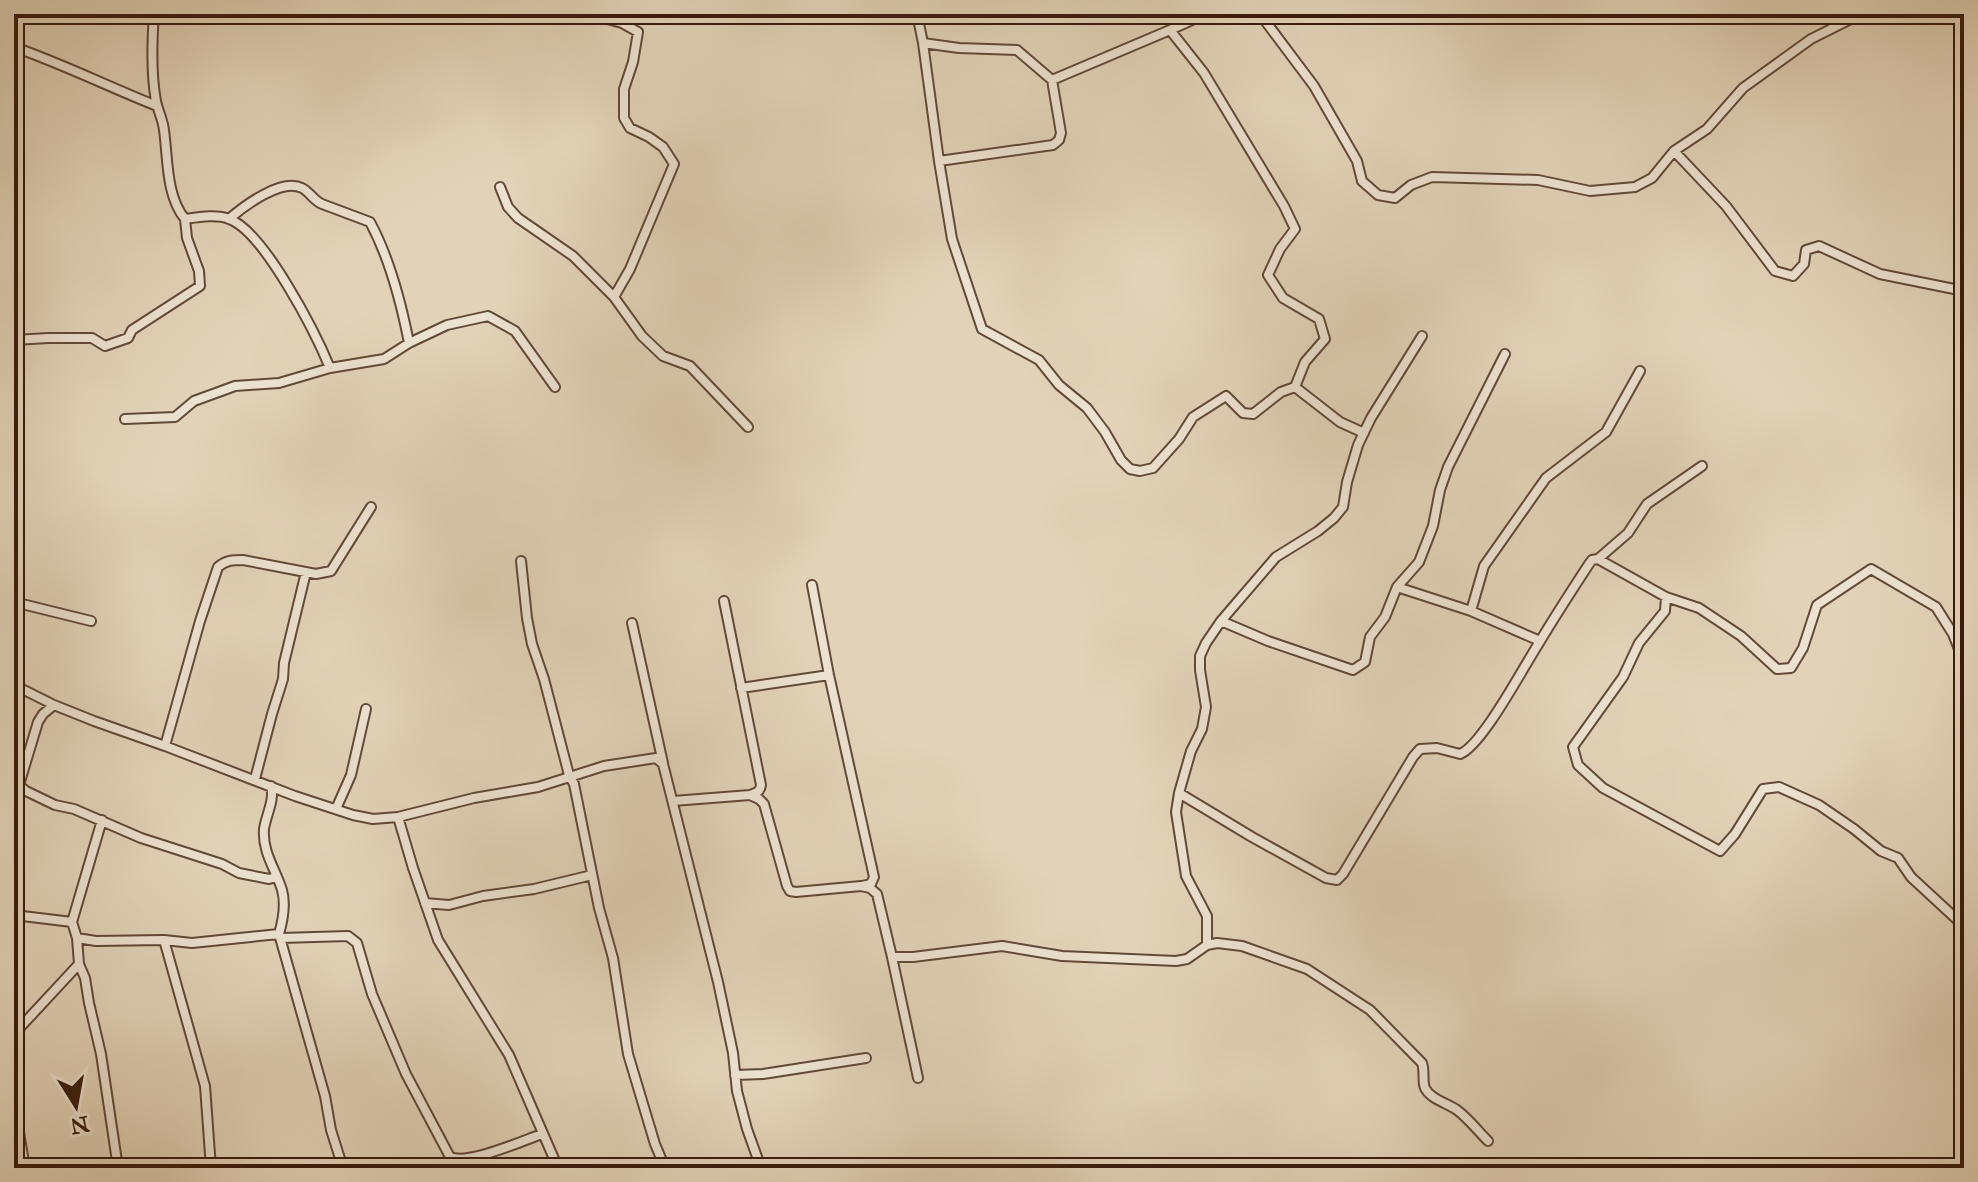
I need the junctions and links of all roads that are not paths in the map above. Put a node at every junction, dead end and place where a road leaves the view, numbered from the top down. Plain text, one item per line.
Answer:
1 (154, 14) edge
2 (589, 14) edge
3 (635, 14) edge
4 (917, 14) edge
5 (1196, 14) edge
6 (1260, 14) edge
7 (1856, 14) edge
8 (622, 23) junction
9 (1170, 30) junction
10 (923, 43) junction
11 (14, 47) edge
12 (1052, 80) junction
13 (157, 106) junction
14 (1674, 151) junction
15 (939, 161) junction
16 (500, 187) dead end
17 (185, 219) junction
18 (229, 219) junction
19 (1964, 291) edge
20 (614, 297) junction
21 (1422, 336) dead end
22 (14, 340) edge
23 (409, 343) junction
24 (1505, 354) dead end
25 (330, 368) junction
26 (1640, 371) dead end
27 (555, 387) dead end
28 (1295, 387) junction
29 (125, 419) dead end
30 (748, 427) dead end
31 (1364, 433) junction
32 (1702, 466) dead end
33 (371, 507) dead end
34 (1598, 559) junction
35 (521, 561) dead end
36 (306, 572) junction
37 (812, 585) dead end
38 (1397, 587) junction
39 (1666, 597) junction
40 (724, 601) dead end
41 (14, 602) edge
42 (1471, 611) junction
43 (91, 621) dead end
44 (1221, 621) junction
45 (632, 623) dead end
46 (1540, 641) junction
47 (1964, 662) edge
48 (829, 675) junction
49 (14, 685) edge
50 (741, 688) junction
51 (54, 705) junction
52 (366, 709) dead end
53 (165, 746) junction
54 (663, 764) junction
55 (569, 775) junction
56 (255, 779) junction
57 (16, 784) edge
58 (271, 786) junction
59 (1179, 793) junction
60 (750, 795) junction
61 (673, 801) junction
62 (336, 809) junction
63 (398, 817) junction
64 (102, 820) junction
65 (14, 867) edge
66 (592, 875) junction
67 (276, 877) junction
68 (861, 886) junction
69 (425, 903) junction
70 (14, 915) edge
71 (72, 922) junction
72 (1964, 926) edge
73 (280, 936) junction
74 (77, 938) junction
75 (164, 940) junction
76 (1207, 945) junction
77 (892, 957) junction
78 (79, 964) junction
79 (14, 1034) edge
80 (866, 1058) dead end
81 (735, 1075) junction
82 (918, 1078) dead end
83 (14, 1103) edge
84 (542, 1134) junction
85 (1488, 1141) dead end
86 (893, 1163) dead end
87 (457, 1164) edge
88 (25, 1168) edge
89 (118, 1168) edge
90 (211, 1168) edge
91 (343, 1168) edge
92 (558, 1168) edge
93 (665, 1168) edge
94 (761, 1168) edge
95 (860, 1168) edge

1 - 13 street
2 - 8 street
3 - 8 street
4 - 10 street
5 - 9 street
6 - 14 street
7 - 14 street
8 - 20 street
9 - 12 street
9 - 28 street
10 - 12 street
10 - 15 street
11 - 13 street
12 - 15 street
13 - 17 street
14 - 19 street
15 - 28 street
16 - 20 street
17 - 18 street
17 - 22 street
18 - 23 street
18 - 25 street
20 - 30 street
21 - 31 street
23 - 25 street
23 - 27 street
24 - 38 street
25 - 29 street
26 - 42 street
28 - 31 street
31 - 44 street
32 - 34 street
33 - 36 street
34 - 39 street
34 - 46 street
35 - 55 street
36 - 53 street
36 - 56 street
37 - 48 street
38 - 42 street
38 - 44 street
39 - 47 street
39 - 72 street
40 - 50 street
41 - 43 street
42 - 46 street
44 - 59 street
45 - 54 street
46 - 59 street
48 - 50 street
48 - 68 street
49 - 51 street
50 - 60 street
51 - 53 street
51 - 57 street
52 - 62 street
53 - 56 street
54 - 55 street
54 - 61 street
55 - 63 street
55 - 66 street
56 - 58 street
57 - 64 street
57 - 65 street
58 - 62 street
58 - 67 street
59 - 76 street
60 - 61 street
60 - 68 street
61 - 81 street
62 - 63 street
63 - 69 street
64 - 67 street
64 - 71 street
66 - 69 street
66 - 93 street
67 - 73 street
68 - 77 street
69 - 84 street
70 - 71 street
71 - 74 street
73 - 75 street
73 - 87 street
73 - 91 street
74 - 75 street
74 - 78 street
75 - 90 street
76 - 77 street
76 - 85 street
77 - 82 street
78 - 79 street
78 - 89 street
80 - 81 street
81 - 94 street
83 - 88 street
84 - 87 street
84 - 92 street
86 - 95 street

